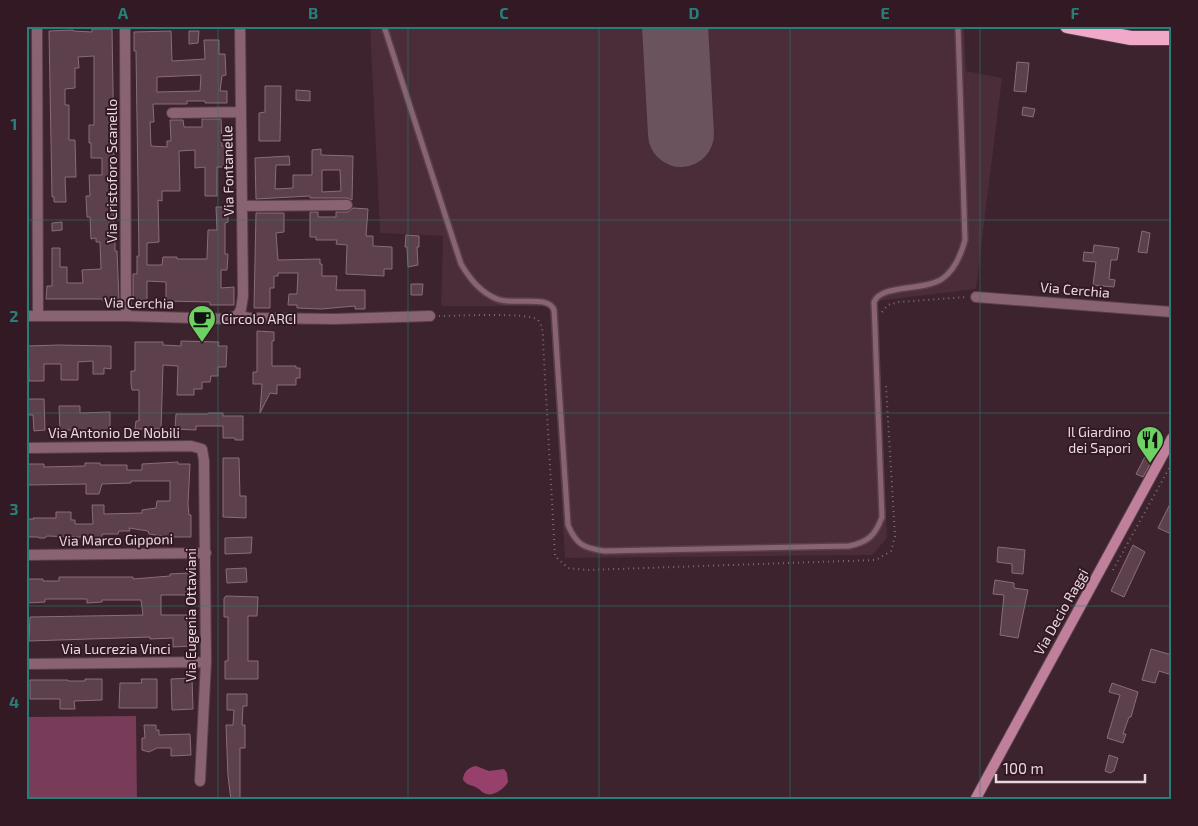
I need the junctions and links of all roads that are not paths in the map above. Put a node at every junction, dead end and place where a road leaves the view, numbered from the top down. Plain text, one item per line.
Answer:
1 (36, 26) edge
2 (125, 26) edge
3 (240, 26) edge
4 (384, 26) edge
5 (958, 26) edge
6 (1067, 26) edge
7 (1172, 38) edge
8 (241, 112) junction
9 (172, 113) dead end
10 (347, 205) dead end
11 (242, 206) junction
12 (976, 297) road end
13 (1172, 312) edge
14 (238, 315) junction
15 (26, 316) edge
16 (38, 316) junction
17 (126, 316) junction
18 (430, 316) road end
19 (1172, 438) edge
20 (26, 448) edge
21 (202, 449) joint
22 (206, 553) junction
23 (26, 555) edge
24 (206, 662) junction
25 (26, 664) edge
26 (200, 781) dead end
27 (975, 800) edge

1 - 16 street
2 - 17 street, Via Cristoforo Scanello
3 - 8 street, Via Fontanelle
4 - 5 lane
6 - 7 highway
8 - 9 street
8 - 11 street, Via Fontanelle
10 - 11 street
11 - 14 street, Via Fontanelle
12 - 13 street, Via Cerchia
14 - 17 street, Via Cerchia
14 - 18 street, Via Cerchia
15 - 16 street, Via Cerchia
16 - 17 street, Via Cerchia
19 - 27 main road, Via Decio Raggi
20 - 21 street, Via Antonio De Nobili
21 - 22 street, Via Eugenia Ottaviani
22 - 23 street, Via Marco Gipponi
22 - 24 street, Via Eugenia Ottaviani
24 - 25 street, Via Lucrezia Vinci
24 - 26 street, Via Eugenia Ottaviani

